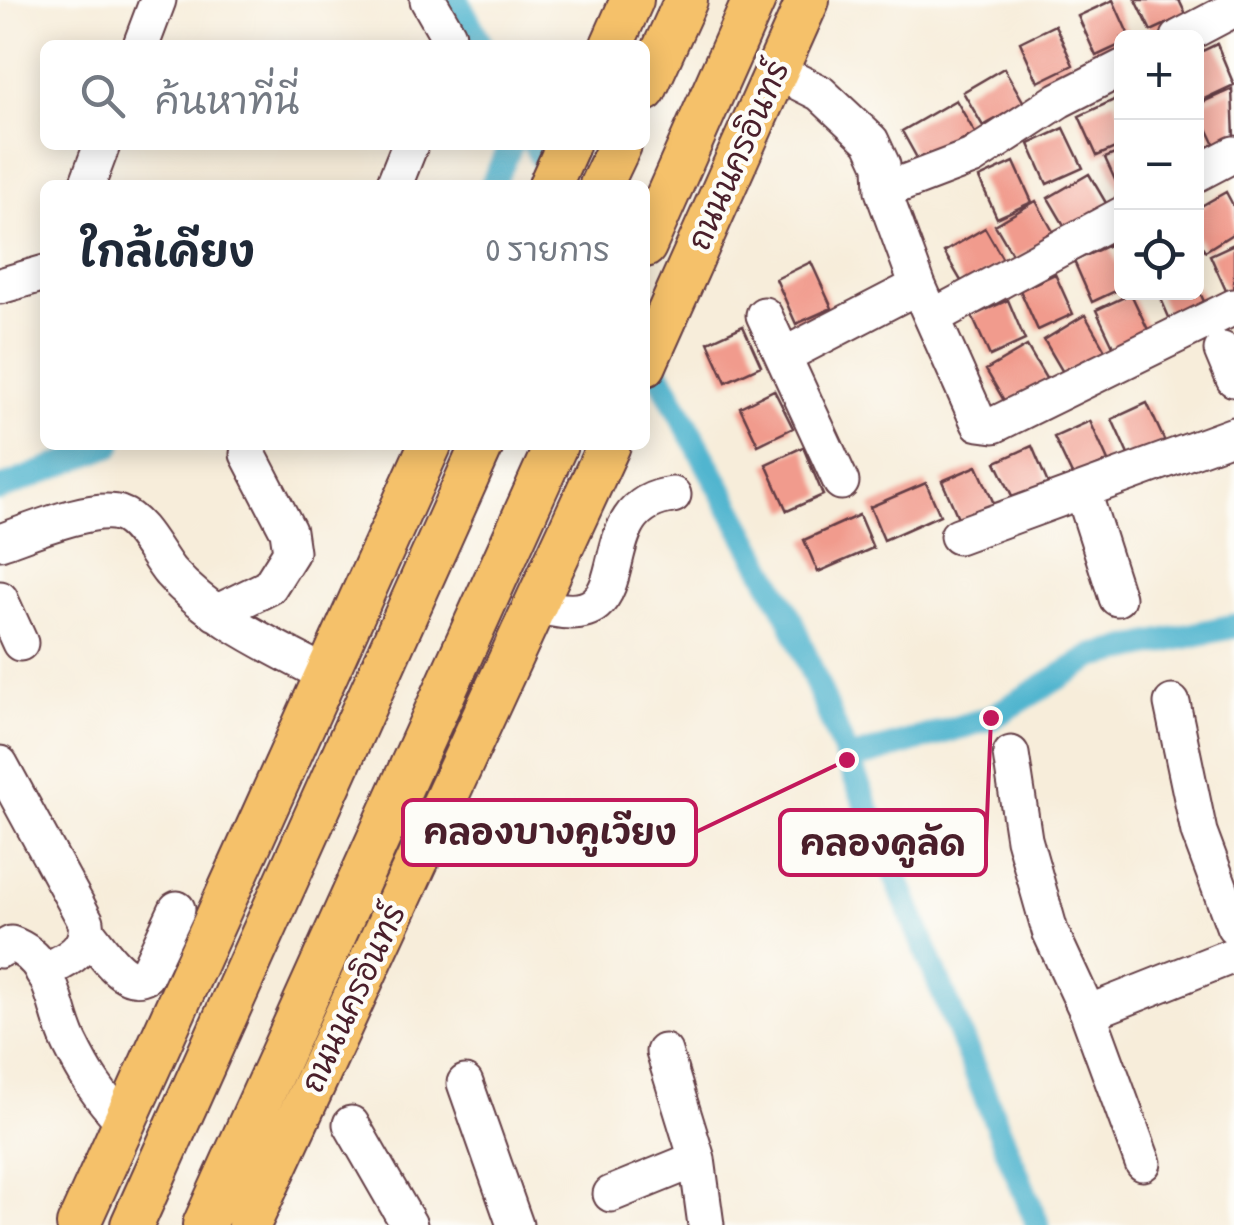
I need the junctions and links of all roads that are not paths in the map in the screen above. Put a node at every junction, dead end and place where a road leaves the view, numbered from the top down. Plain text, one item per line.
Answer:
1 (158, 0) edge
2 (428, 0) edge
3 (632, 0) edge
4 (686, 0) edge
5 (754, 0) edge
6 (808, 5) edge
7 (1234, 9) edge
8 (1194, 30) edge
9 (143, 40) edge
10 (448, 40) edge
11 (614, 40) edge
12 (776, 72) junction
13 (1114, 72) edge
14 (650, 79) edge
15 (100, 150) edge
16 (408, 150) edge
17 (566, 150) edge
18 (1234, 154) edge
19 (1204, 170) edge
20 (88, 180) edge
21 (396, 180) edge
22 (552, 180) edge
23 (883, 191) junction
24 (1114, 219) edge
25 (650, 235) edge
26 (40, 275) edge
27 (0, 286) edge
28 (926, 301) junction
29 (1234, 307) edge
30 (764, 315) dead end
31 (650, 354) edge
32 (783, 356) junction
33 (1234, 435) edge
34 (428, 450) edge
35 (480, 450) edge
36 (554, 450) edge
37 (607, 450) edge
38 (248, 454) dead end
39 (841, 482) dead end
40 (1083, 492) junction
41 (673, 495) dead end
42 (958, 536) dead end
43 (0, 542) edge
44 (1117, 598) dead end
45 (0, 600) edge
46 (534, 604) junction
47 (216, 612) junction
48 (20, 643) dead end
49 (325, 674) junction
50 (1172, 703) dead end
51 (1010, 754) dead end
52 (0, 764) edge
53 (177, 909) dead end
54 (1234, 926) edge
55 (87, 932) junction
56 (0, 950) edge
57 (1234, 955) edge
58 (43, 972) junction
59 (1088, 1013) junction
60 (664, 1052) dead end
61 (465, 1082) dead end
62 (124, 1122) junction
63 (351, 1124) dead end
64 (241, 1142) junction
65 (697, 1159) junction
66 (1143, 1163) dead end
67 (611, 1194) dead end
68 (78, 1225) edge
69 (132, 1225) edge
70 (204, 1225) edge
71 (220, 1225) edge
72 (250, 1225) edge
73 (409, 1225) edge
74 (515, 1225) edge
75 (706, 1225) edge

1 - 9 street
2 - 10 street
3 - 11 main road
4 - 14 main road
5 - 25 main road, ถนนนครอินทร์
6 - 12 main road, ถนนนครอินทร์
7 - 8 street
12 - 23 street
12 - 31 main road, ถนนนครอินทร์
13 - 23 street
15 - 20 street
16 - 21 street
17 - 22 main road
18 - 19 street
23 - 28 street
24 - 28 street
26 - 27 street
28 - 29 street
28 - 32 street
30 - 32 street
32 - 39 street
33 - 40 street
34 - 49 main road
35 - 69 main road
36 - 64 main road, ถนนนครอินทร์
37 - 46 main road, ถนนนครอินทร์
38 - 47 street
40 - 42 street
40 - 44 street
41 - 46 street
43 - 47 street
45 - 48 street
46 - 72 main road, ถนนนครอินทร์
47 - 49 street
49 - 62 main road
50 - 54 street
51 - 59 street
52 - 55 street
53 - 55 street
55 - 58 street
56 - 58 street
57 - 59 street
58 - 62 street
59 - 66 street
60 - 65 street
61 - 74 street
62 - 68 main road
63 - 73 street
64 - 70 main road, ถนนนครอินทร์
64 - 71 main road
65 - 67 street
65 - 75 street

